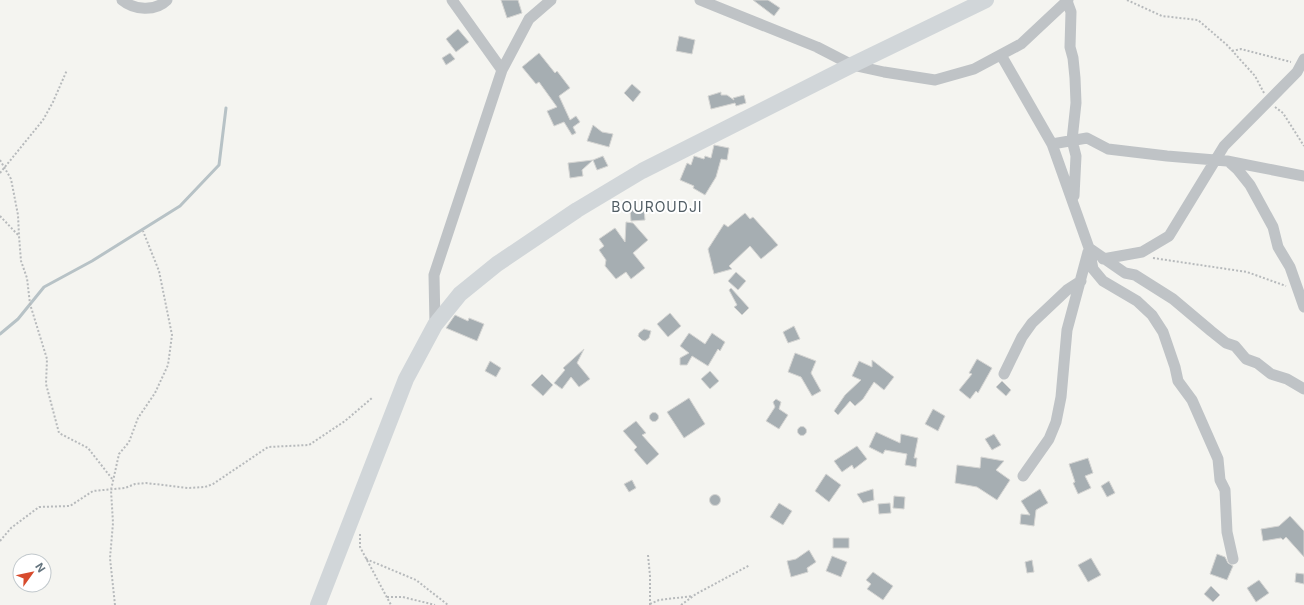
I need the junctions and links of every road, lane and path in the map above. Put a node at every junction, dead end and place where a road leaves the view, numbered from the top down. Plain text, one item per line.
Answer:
1 (122, 0) edge
2 (167, 0) edge
3 (452, 0) edge
4 (551, 0) edge
5 (700, 0) edge
6 (986, 0) edge
7 (1067, 0) edge
8 (1127, 0) edge
9 (1232, 51) junction
10 (1001, 55) junction
11 (1302, 63) edge
12 (852, 65) junction
13 (67, 70) dead end
14 (502, 70) junction
15 (1268, 102) junction
16 (1072, 140) junction
17 (1052, 144) junction
18 (1304, 146) edge
19 (0, 160) edge
20 (1215, 160) junction
21 (1227, 161) junction
22 (4, 170) junction
23 (0, 173) edge
24 (1304, 176) edge
25 (1074, 202) junction
26 (0, 216) edge
27 (143, 230) dead end
28 (19, 236) junction
29 (1089, 248) junction
30 (1142, 252) junction
31 (1103, 259) junction
32 (1081, 281) junction
33 (1300, 296) junction
34 (1304, 307) edge
35 (435, 325) junction
36 (1004, 374) dead end
37 (1304, 389) edge
38 (372, 398) dead end
39 (1023, 476) dead end
40 (113, 480) junction
41 (111, 490) junction
42 (360, 532) dead end
43 (0, 541) edge
44 (648, 555) dead end
45 (366, 559) junction
46 (1233, 559) dead end
47 (750, 565) dead end
48 (694, 596) junction
49 (386, 597) junction
50 (115, 605) edge
51 (318, 605) edge
52 (391, 605) edge
53 (434, 605) edge
54 (448, 605) edge
55 (649, 605) edge
56 (681, 605) edge

1 - 2 street
3 - 14 street
4 - 14 street
5 - 12 street
6 - 12 highway
7 - 10 street
7 - 16 street
8 - 9 path
9 - 11 path
9 - 15 path
10 - 12 street
10 - 17 street
11 - 15 street
12 - 35 highway
13 - 22 path
14 - 35 street
15 - 18 path
15 - 20 street
16 - 17 street
16 - 20 street
16 - 25 street
17 - 25 street
19 - 22 path
20 - 21 street
20 - 30 street
21 - 24 street
21 - 33 street
22 - 23 path
22 - 28 path
25 - 29 street
26 - 28 path
27 - 40 path
28 - 40 path
29 - 31 street
29 - 32 street
29 - 46 street
30 - 31 street
30 - 33 path
31 - 37 street
32 - 36 street
32 - 39 street
33 - 34 street
35 - 51 highway
38 - 41 path
40 - 41 path
41 - 43 path
41 - 50 path
42 - 45 path
44 - 55 path
45 - 49 path
45 - 54 path
47 - 48 path
48 - 55 path
48 - 56 path
49 - 52 path
49 - 53 path

